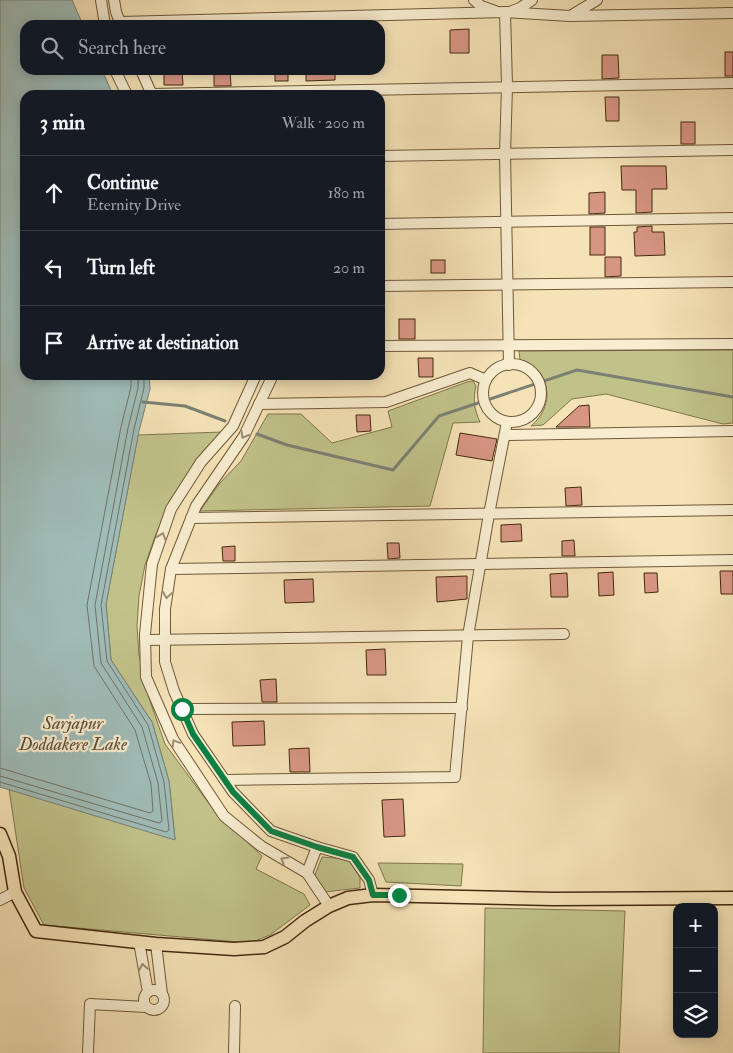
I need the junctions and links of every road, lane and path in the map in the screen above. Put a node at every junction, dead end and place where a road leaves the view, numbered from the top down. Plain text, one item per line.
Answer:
1 (101, 0) edge
2 (114, 0) edge
3 (474, 0) edge
4 (532, 0) edge
5 (596, 0) edge
6 (505, 12) junction
7 (733, 13) edge
8 (570, 16) junction
9 (103, 20) edge
10 (119, 20) edge
11 (249, 20) edge
12 (117, 75) edge
13 (143, 75) edge
14 (733, 83) edge
15 (506, 86) junction
16 (124, 90) edge
17 (150, 90) edge
18 (329, 90) edge
19 (733, 150) edge
20 (505, 154) junction
21 (385, 156) edge
22 (733, 218) edge
23 (506, 222) junction
24 (385, 224) edge
25 (733, 282) edge
26 (508, 284) junction
27 (385, 286) edge
28 (733, 344) edge
29 (509, 345) junction
30 (385, 346) edge
31 (509, 365) junction
32 (254, 380) edge
33 (271, 380) edge
34 (486, 380) junction
35 (259, 404) junction
36 (507, 422) junction
37 (733, 431) edge
38 (505, 435) junction
39 (733, 510) edge
40 (489, 514) junction
41 (192, 518) junction
42 (733, 560) edge
43 (480, 565) junction
44 (171, 569) junction
45 (564, 634) dead end
46 (468, 636) junction
47 (145, 640) junction
48 (165, 640) junction
49 (462, 708) junction
50 (182, 709) junction
51 (225, 780) junction
52 (0, 834) edge
53 (317, 847) junction
54 (307, 873) junction
55 (15, 892) junction
56 (373, 895) junction
57 (733, 898) edge
58 (0, 900) edge
59 (329, 906) junction
60 (139, 942) junction
61 (156, 944) junction
62 (148, 992) junction
63 (162, 994) junction
64 (235, 1006) dead end
65 (146, 1007) junction
66 (88, 1053) edge
67 (234, 1053) edge

1 - 9 street
2 - 10 street
3 - 6 street
4 - 6 street
5 - 8 street
6 - 8 street
6 - 11 street
6 - 15 street
7 - 8 street
12 - 16 street
13 - 17 street
14 - 15 street
15 - 18 street
15 - 20 street
19 - 20 street
20 - 21 street
20 - 23 street
22 - 23 street
23 - 24 street
23 - 26 street
25 - 26 street
26 - 27 street
26 - 29 street
28 - 29 street
29 - 30 street
29 - 31 street
31 - 34 street
31 - 36 street
47 -> 32 street
33 - 35 street
34 - 35 street
34 - 36 street
35 -> 41 street
36 - 38 street
37 - 38 street
38 - 40 street
39 - 40 street
40 - 41 street
40 - 43 street
41 - 44 street
42 - 43 street
43 - 44 street
43 - 46 street
44 -> 48 street
45 - 46 street
46 - 48 street
46 - 49 street
47 - 48 street
54 -> 47 street
48 - 50 street
49 - 50 street
49 - 51 street
50 - 51 street
51 - 53 street
52 - 55 main road
53 - 54 street
53 - 56 street
54 - 59 street
55 - 58 street
55 - 60 main road
56 - 57 main road
56 - 59 main road
59 - 61 main road
60 - 61 main road
62 -> 60 street
61 - 63 street
62 - 63 street
62 - 65 street
63 - 65 street
64 - 67 street
65 - 66 street

